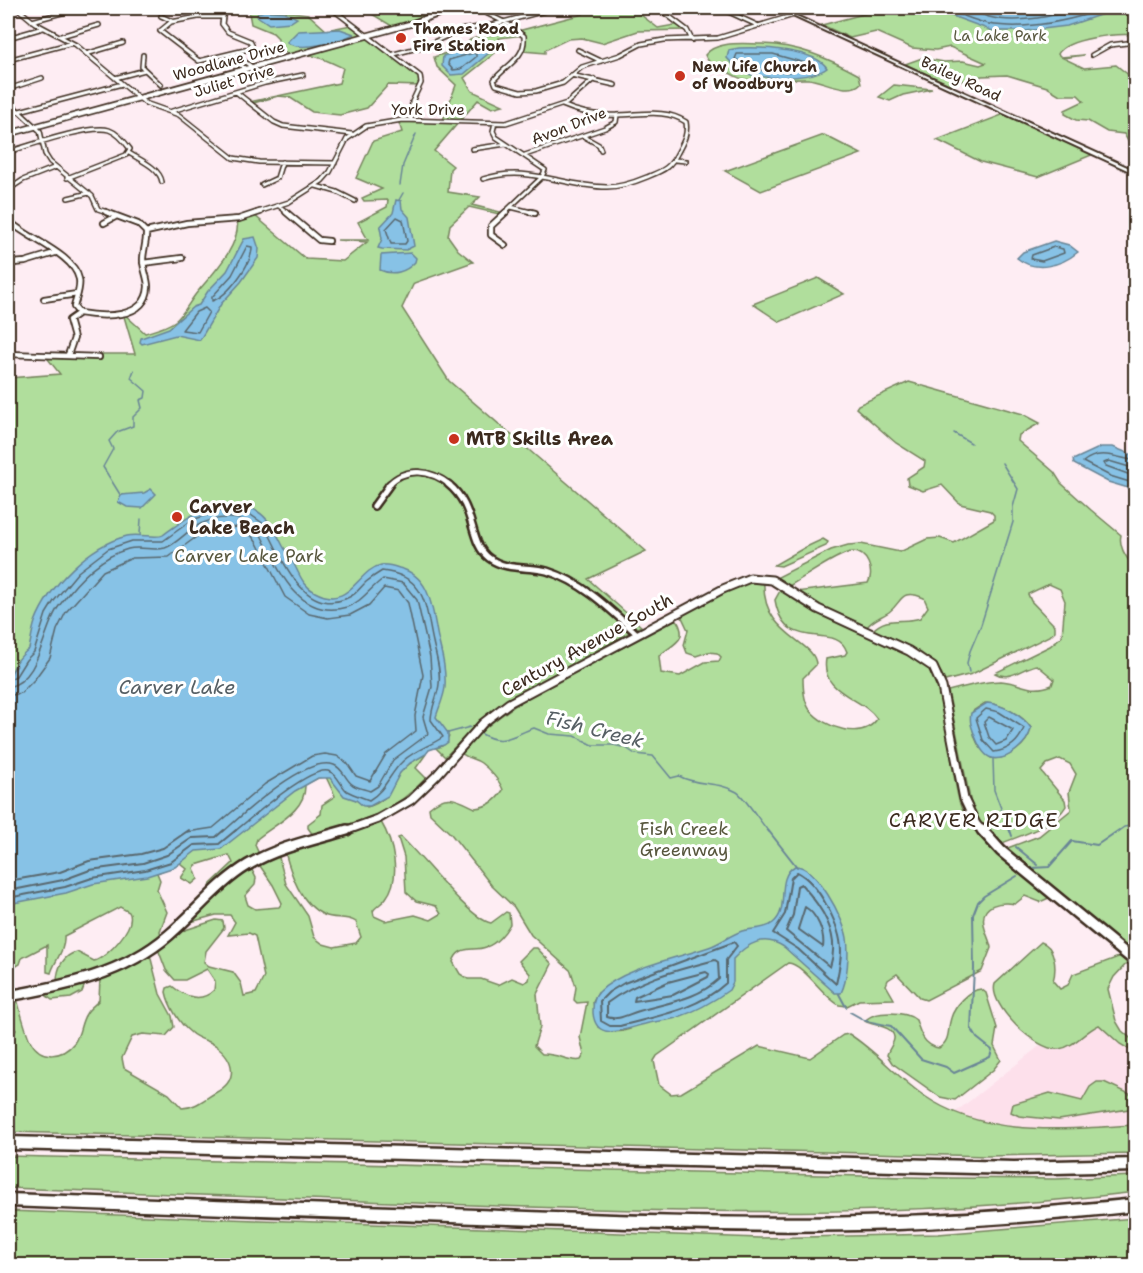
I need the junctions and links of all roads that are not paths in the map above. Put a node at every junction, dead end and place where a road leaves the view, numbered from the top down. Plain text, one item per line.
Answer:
1 (80, 8) edge
2 (225, 8) edge
3 (331, 8) edge
4 (455, 8) edge
5 (465, 8) edge
6 (476, 8) edge
7 (658, 8) edge
8 (720, 8) edge
9 (777, 8) edge
10 (19, 9) edge
11 (552, 9) dead end
12 (482, 12) junction
13 (12, 13) dead end
14 (794, 15) junction
15 (161, 16) dead end
16 (223, 17) junction
17 (32, 21) junction
18 (172, 21) junction
19 (504, 22) junction
20 (99, 24) dead end
21 (759, 26) junction
22 (43, 28) junction
23 (61, 36) junction
24 (368, 36) junction
25 (8, 38) edge
26 (692, 40) junction
27 (1136, 42) edge
28 (72, 43) junction
29 (123, 43) dead end
30 (578, 50) dead end
31 (86, 54) junction
32 (234, 54) junction
33 (394, 54) junction
34 (143, 55) dead end
35 (1092, 55) dead end
36 (228, 56) junction
37 (8, 60) edge
38 (601, 61) junction
39 (252, 67) junction
40 (246, 69) junction
41 (145, 70) junction
42 (303, 75) dead end
43 (571, 75) junction
44 (42, 78) dead end
45 (115, 78) junction
46 (594, 79) junction
47 (122, 84) junction
48 (161, 85) dead end
49 (615, 85) dead end
50 (8, 89) edge
51 (236, 92) junction
52 (138, 98) junction
53 (8, 101) edge
54 (562, 105) junction
55 (18, 111) junction
56 (172, 111) junction
57 (8, 114) edge
58 (617, 116) junction
59 (411, 120) junction
60 (495, 123) junction
61 (35, 126) junction
62 (8, 134) edge
63 (352, 134) junction
64 (584, 136) junction
65 (44, 142) junction
66 (506, 144) junction
67 (472, 149) dead end
68 (601, 150) dead end
69 (8, 152) edge
70 (129, 153) junction
71 (525, 155) junction
72 (675, 160) junction
73 (686, 161) dead end
74 (282, 162) junction
75 (335, 163) junction
76 (56, 167) junction
77 (1136, 173) edge
78 (542, 177) junction
79 (67, 178) junction
80 (483, 179) dead end
81 (162, 182) dead end
82 (262, 185) dead end
83 (316, 186) junction
84 (8, 190) edge
85 (88, 193) junction
86 (68, 198) dead end
87 (355, 201) dead end
88 (279, 206) junction
89 (512, 207) junction
90 (535, 213) dead end
91 (115, 217) junction
92 (8, 220) edge
93 (104, 223) dead end
94 (10, 225) edge
95 (146, 232) junction
96 (329, 241) dead end
97 (505, 245) dead end
98 (55, 253) junction
99 (182, 258) dead end
100 (13, 263) dead end
101 (143, 263) junction
102 (77, 294) junction
103 (44, 299) dead end
104 (79, 313) junction
105 (8, 354) edge
106 (68, 355) junction
107 (99, 357) dead end
108 (374, 506) dead end
109 (637, 634) junction
110 (1136, 962) edge
111 (8, 996) edge
112 (8, 1143) edge
113 (1136, 1165) edge
114 (8, 1200) edge
115 (1136, 1205) edge

1 - 17 street
2 - 16 street
3 - 24 street
4 - 24 street, Woodlane Drive
5 - 12 street
6 - 12 street
7 - 26 street
8 - 21 street
9 - 14 main road, Bailey Road
10 - 13 street
10 - 17 street
11 - 19 street
12 - 19 street
14 - 21 street
14 - 77 main road, Bailey Road
15 - 18 street
16 - 18 street
16 - 32 street
17 - 22 street
18 - 36 street
19 - 33 street
19 - 43 street
20 - 23 street
21 - 26 street
22 - 23 street
22 - 25 street
23 - 28 street
24 - 33 street
24 - 39 street, Woodlane Drive
26 - 38 street
27 - 35 street
28 - 31 street
28 - 37 street
29 - 31 street
30 - 38 street
31 - 45 street
32 - 36 street
32 - 39 street
33 - 59 street
34 - 41 street
36 - 40 street
38 - 43 street
39 - 40 street, Woodlane Drive
40 - 52 street, Woodlane Drive
41 - 45 street
41 - 48 street
42 - 51 street, Juliet Drive
43 - 46 street
44 - 50 street
45 - 47 street
46 - 49 street
46 - 54 street, York Drive
47 - 52 street
47 - 55 street
51 - 56 street, Juliet Drive
51 - 63 street
52 - 56 street
52 - 61 street, Woodlane Drive
53 - 55 street
54 - 58 street
54 - 60 street, York Drive
55 - 57 street
55 - 61 street
56 - 74 street
58 - 64 street, Avon Drive
58 - 72 street
59 - 60 street, York Drive
59 - 63 street, York Drive
60 - 66 street
61 - 62 street, Woodlane Drive
61 - 65 street
63 - 75 street
64 - 68 street
64 - 71 street, Avon Drive
65 - 69 street
65 - 70 street
65 - 76 street
66 - 67 street
66 - 71 street
70 - 79 street
70 - 81 street
71 - 78 street
72 - 73 street
72 - 78 street
74 - 75 street
74 - 82 street
75 - 83 street
76 - 79 street
76 - 84 street
78 - 80 street
78 - 89 street
79 - 85 street
83 - 87 street
83 - 88 street
85 - 86 street
85 - 91 street
88 - 95 street
88 - 96 street
89 - 90 street
89 - 97 street
91 - 93 street
91 - 95 street
92 - 94 street
94 - 98 street
95 - 101 street
98 - 100 street
98 - 102 street
99 - 101 street
101 - 104 street
102 - 103 street
102 - 104 street
104 - 106 street
105 - 106 street
106 - 107 street
108 - 109 street
109 - 110 street, Century Avenue South
109 - 111 street, Century Avenue South
112 - 113 highway
114 - 115 highway

